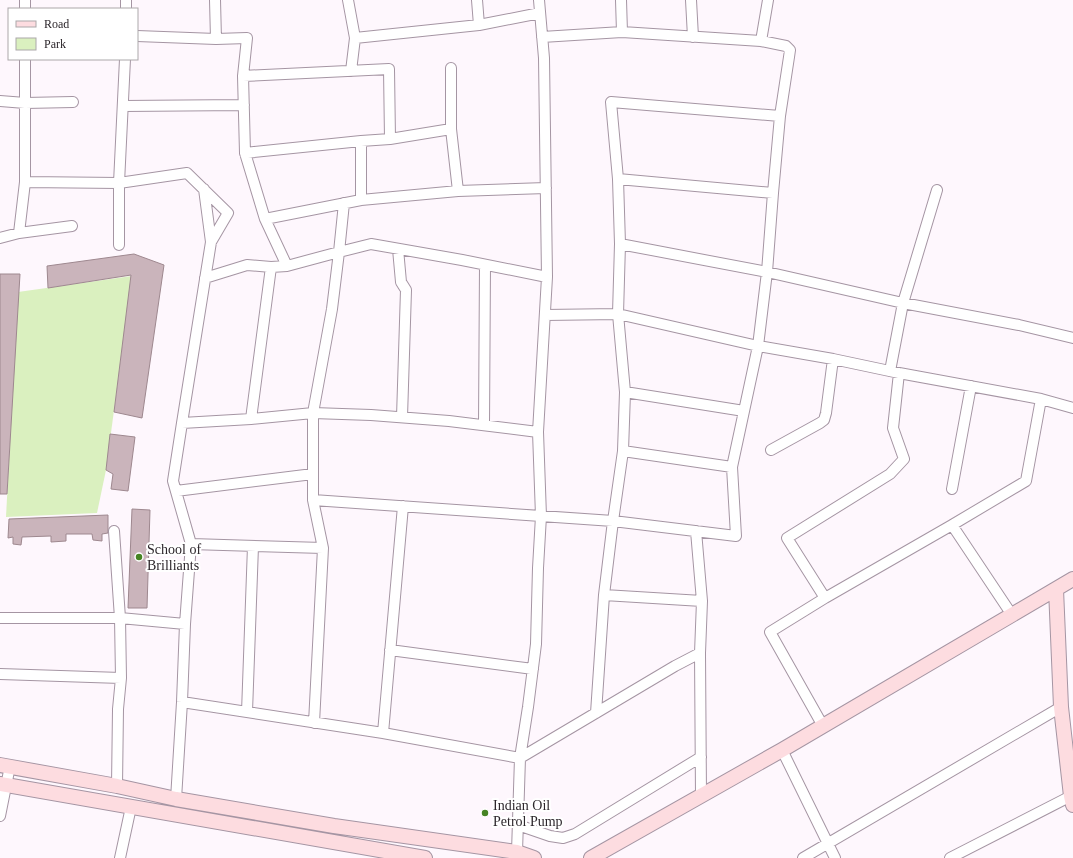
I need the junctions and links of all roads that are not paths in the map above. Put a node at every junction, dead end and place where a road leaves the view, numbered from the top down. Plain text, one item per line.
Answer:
1 (214, 0) edge
2 (348, 0) edge
3 (477, 0) edge
4 (539, 0) edge
5 (621, 0) edge
6 (691, 0) edge
7 (768, 0) edge
8 (540, 13) junction
9 (479, 24) junction
10 (622, 32) junction
11 (138, 36) edge
12 (542, 37) junction
13 (693, 37) junction
14 (355, 38) junction
15 (216, 39) junction
16 (761, 41) junction
17 (25, 60) edge
18 (125, 60) edge
19 (451, 68) dead end
20 (350, 71) junction
21 (243, 76) junction
22 (0, 102) edge
23 (73, 102) dead end
24 (25, 103) junction
25 (244, 105) junction
26 (123, 106) junction
27 (780, 116) junction
28 (451, 129) junction
29 (390, 139) junction
30 (361, 141) junction
31 (245, 153) junction
32 (618, 179) junction
33 (25, 182) junction
34 (119, 183) junction
35 (546, 188) junction
36 (204, 189) junction
37 (937, 190) dead end
38 (458, 191) junction
39 (773, 193) junction
40 (361, 200) junction
41 (344, 203) junction
42 (265, 219) junction
43 (72, 226) dead end
44 (19, 233) junction
45 (0, 238) edge
46 (211, 242) junction
47 (620, 244) junction
48 (118, 245) dead end
49 (398, 249) junction
50 (340, 252) junction
51 (485, 265) junction
52 (287, 266) junction
53 (271, 267) junction
54 (767, 272) junction
55 (547, 277) junction
56 (205, 278) junction
57 (903, 303) junction
58 (618, 314) junction
59 (545, 315) junction
60 (1073, 338) edge
61 (758, 346) junction
62 (833, 359) junction
63 (894, 372) junction
64 (972, 386) junction
65 (625, 392) junction
66 (1041, 399) junction
67 (1073, 408) edge
68 (744, 411) junction
69 (313, 413) junction
70 (402, 417) junction
71 (252, 419) junction
72 (182, 423) junction
73 (484, 425) junction
74 (538, 432) junction
75 (771, 450) dead end
76 (623, 451) junction
77 (732, 467) junction
78 (313, 474) junction
79 (952, 490) dead end
80 (176, 491) junction
81 (313, 500) junction
82 (402, 506) junction
83 (541, 516) junction
84 (613, 521) junction
85 (952, 525) junction
86 (114, 531) dead end
87 (696, 531) junction
88 (191, 544) junction
89 (254, 546) junction
90 (323, 548) junction
91 (1073, 579) edge
92 (1056, 589) junction
93 (604, 595) junction
94 (825, 598) junction
95 (702, 601) junction
96 (0, 610) edge
97 (1012, 615) junction
98 (0, 618) edge
99 (120, 618) junction
100 (0, 624) edge
101 (185, 624) junction
102 (390, 650) junction
103 (700, 653) junction
104 (533, 669) junction
105 (0, 674) edge
106 (121, 678) junction
107 (182, 702) junction
108 (1061, 707) junction
109 (247, 712) junction
110 (596, 713) junction
111 (314, 723) junction
112 (823, 726) junction
113 (383, 733) junction
114 (782, 750) junction
115 (701, 757) junction
116 (520, 758) junction
117 (5, 765) edge
118 (3, 785) edge
119 (116, 786) junction
120 (701, 796) junction
121 (176, 799) junction
122 (1072, 800) edge
123 (131, 807) junction
124 (0, 816) edge
125 (518, 825) junction
126 (828, 843) junction
127 (517, 852) junction
128 (364, 853) edge
129 (120, 858) edge
130 (425, 858) edge
131 (534, 858) edge
132 (591, 858) edge
133 (803, 858) edge
134 (836, 858) edge
135 (950, 858) edge

1 - 15 street
2 - 14 street
3 - 9 street
4 - 8 street
5 - 10 street
6 - 13 street
7 - 16 street
8 - 9 street
8 - 12 street
9 - 14 street
10 - 12 street
10 - 13 street
11 - 15 street
12 - 35 street
13 - 16 street
14 - 20 street
15 - 21 street
16 - 27 street
17 - 24 street
18 - 26 street
19 - 28 street
20 - 21 street
20 - 29 street
21 - 25 street
22 - 24 street
23 - 24 street
24 - 33 street
25 - 26 street
25 - 31 street
26 - 34 street
27 - 32 street
27 - 39 street
28 - 29 street
28 - 38 street
29 - 30 street
30 - 31 street
30 - 40 street
31 - 42 street
32 - 39 street
32 - 47 street
33 - 34 street
33 - 44 street
34 - 36 street
34 - 48 street
35 - 38 street
35 - 55 street
36 - 46 street
36 - 46 street
37 - 57 street
38 - 40 street
39 - 54 street
40 - 41 street
41 - 42 street
41 - 50 street
42 - 52 street
43 - 44 street
44 - 45 street
46 - 56 street
47 - 54 street
47 - 58 street
49 - 50 street
49 - 51 street
49 - 70 street
50 - 52 street
50 - 69 street
51 - 55 street
51 - 73 street
52 - 53 street
53 - 56 street
53 - 71 street
54 - 57 street
54 - 61 street
55 - 59 street
56 - 72 street
57 - 60 street
57 - 63 street
58 - 59 street
58 - 61 street
58 - 65 street
59 - 74 street
61 - 62 street
61 - 68 street
62 - 63 street
62 - 75 street
63 - 64 street
63 - 94 street
64 - 66 street
64 - 79 street
65 - 68 street
65 - 76 street
66 - 67 street
66 - 85 street
68 - 77 street
69 - 70 street
69 - 71 street
69 - 78 street
70 - 73 street
71 - 72 street
72 - 80 street
73 - 74 street
74 - 83 street
76 - 77 street
76 - 84 street
77 - 87 street
78 - 80 street
78 - 81 street
80 - 88 street
81 - 82 street
81 - 90 street
82 - 83 street
82 - 102 street
83 - 84 street
83 - 104 street
84 - 87 street
84 - 93 street
85 - 94 street
85 - 97 street
86 - 99 street
87 - 95 street
88 - 89 street
88 - 101 street
89 - 90 street
89 - 109 street
90 - 111 street
91 - 92 street
92 - 97 street
92 - 108 street
93 - 95 street
93 - 110 street
94 - 112 street
95 - 103 street
96 - 98 street
97 - 112 street
98 - 99 street
98 - 100 street
99 - 101 street
99 - 106 street
101 - 107 street
102 - 104 street
102 - 113 street
103 - 110 street
103 - 115 street
104 - 116 street
105 - 106 street
106 - 119 street
107 - 109 street
107 - 121 street
108 - 122 street
108 - 126 street
109 - 111 street
110 - 116 street
111 - 113 street
112 - 114 street
113 - 116 street
114 - 120 street
114 - 126 street
115 - 120 street
115 - 125 street
116 - 125 street
117 - 118 street
117 - 119 street
118 - 123 street
118 - 124 street
119 - 121 street
120 - 132 street
121 - 127 street
122 - 135 street
123 - 128 street
123 - 129 street
125 - 127 street
126 - 133 street
126 - 134 street
127 - 131 street
128 - 130 street

